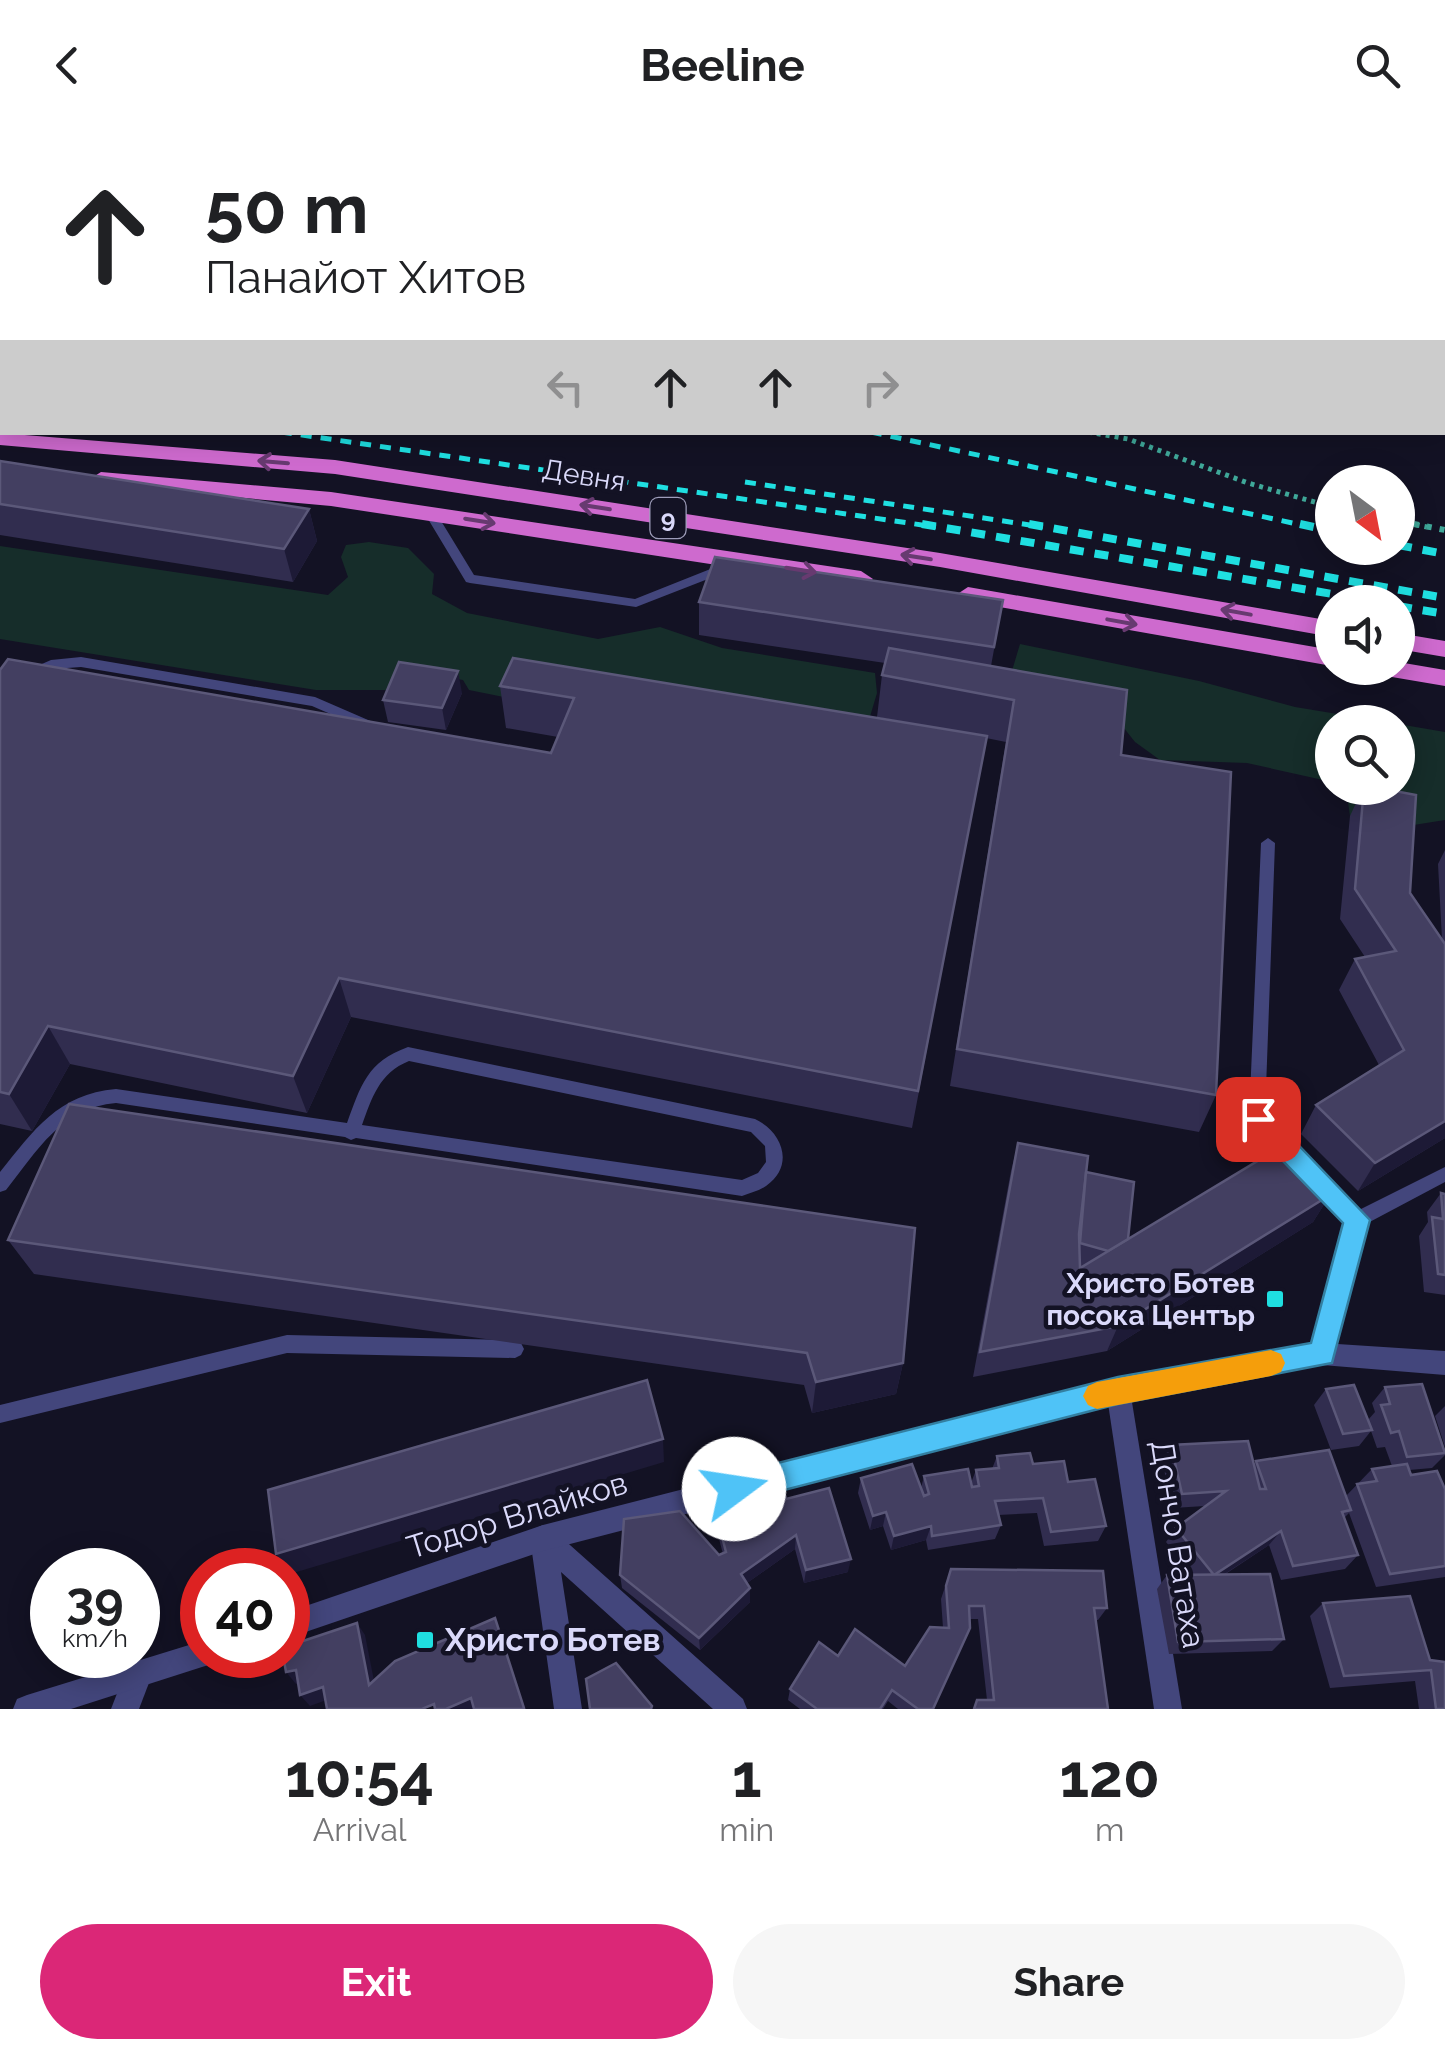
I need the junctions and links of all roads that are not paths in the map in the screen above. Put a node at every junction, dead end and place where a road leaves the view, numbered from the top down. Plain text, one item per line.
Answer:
1 (0, 439) edge
2 (78, 477) edge
3 (432, 514) junction
4 (743, 561) junction
5 (892, 584) edge
6 (948, 592) edge
7 (1315, 626) edge
8 (1415, 643) edge
9 (1445, 649) edge
10 (1315, 655) edge
11 (1415, 673) edge
12 (1445, 678) edge
13 (22, 680) edge
14 (383, 732) edge
15 (1268, 844) dead end
16 (352, 1133) junction
17 (1445, 1174) edge
18 (0, 1184) edge
19 (1357, 1220) junction
20 (515, 1350) edge
21 (1322, 1354) junction
22 (1445, 1364) edge
23 (1118, 1390) junction
24 (0, 1414) edge
25 (543, 1538) junction
26 (310, 1617) edge
27 (128, 1678) edge
28 (137, 1678) edge
29 (27, 1709) edge
30 (125, 1709) edge
31 (568, 1709) edge
32 (733, 1709) edge
33 (1168, 1709) edge

7 -> 1 highway, Девня / 9
2 - 3 highway, 9
3 -> 4 highway, 9
3 - 4 lane
4 -> 5 highway, 9
6 -> 10 highway
8 - 9 highway
11 - 12 highway
13 - 14 lane
15 - 19 lane
16 - 16 lane
16 - 18 lane
17 - 19 lane
19 - 21 lane
20 - 24 lane
21 - 22 street, Тодор Влайков
21 - 23 street, Тодор Влайков
23 - 25 street, Тодор Влайков
23 - 33 street, Дончо Ватаха
25 - 26 street, Тодор Влайков
25 - 31 street
25 - 32 street
27 - 29 street
28 - 30 street

